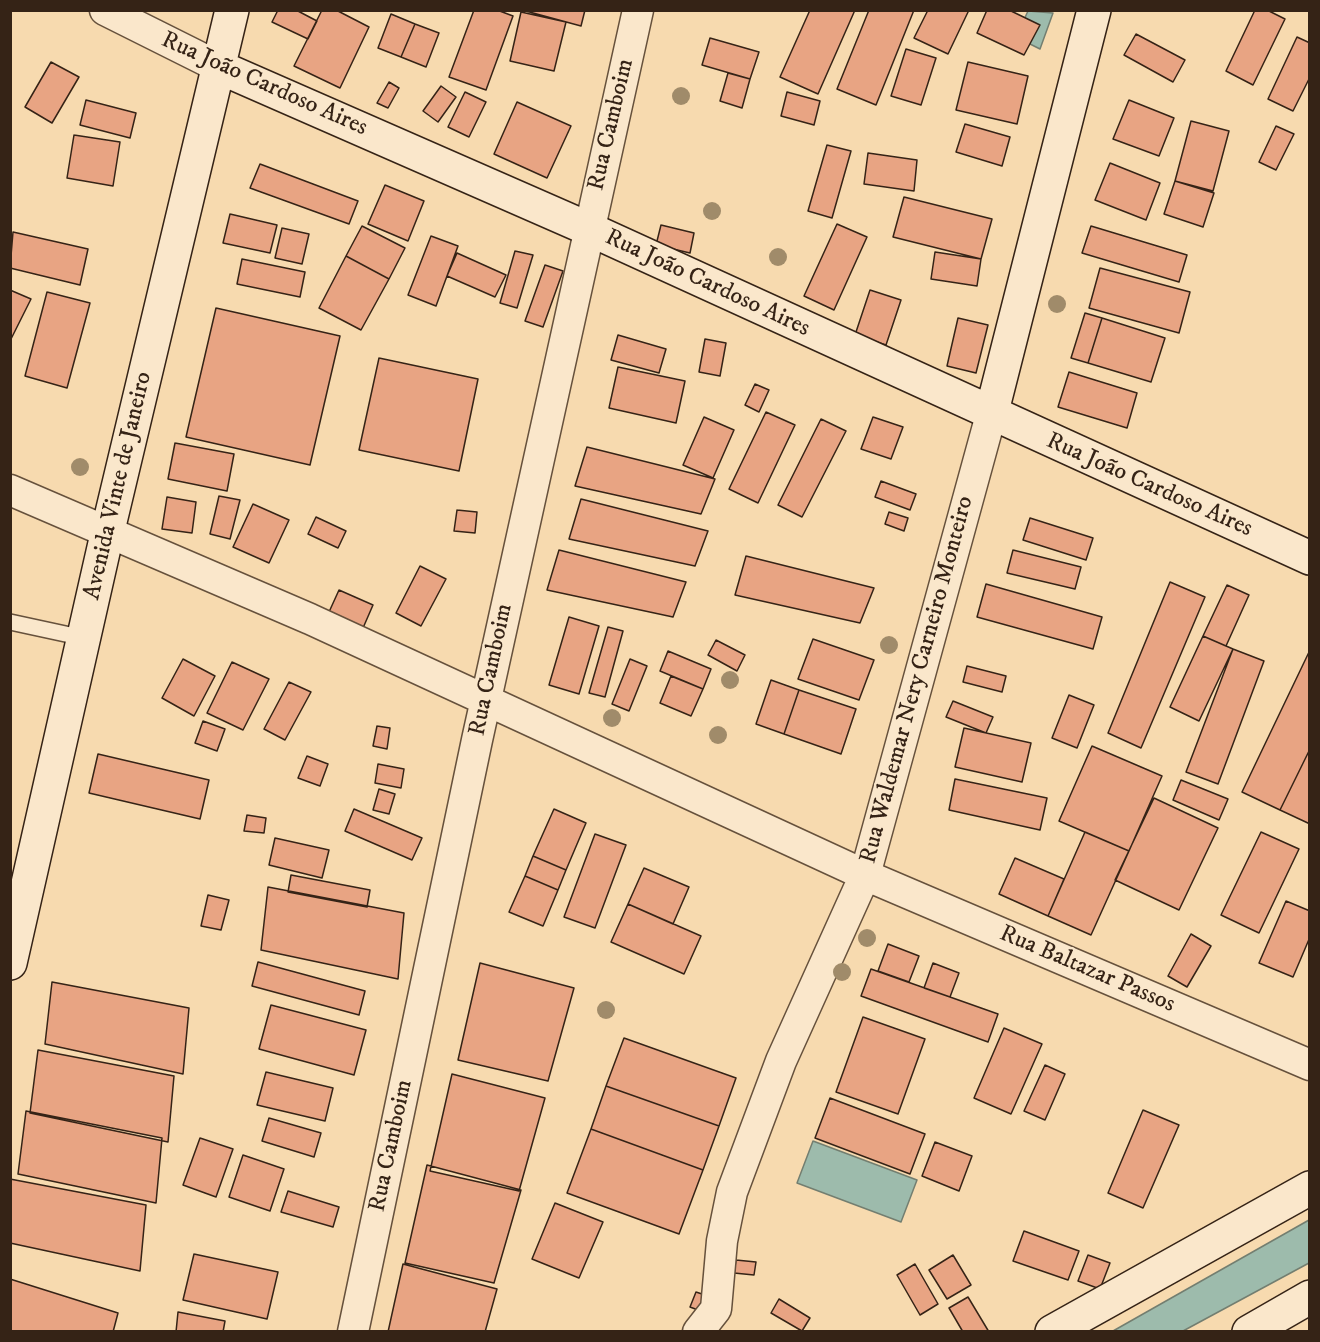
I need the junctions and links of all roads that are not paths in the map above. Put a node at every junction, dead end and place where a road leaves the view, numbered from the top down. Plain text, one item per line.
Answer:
1 (105, 10) edge
2 (232, 10) edge
3 (638, 10) edge
4 (1094, 10) edge
5 (219, 67) junction
6 (589, 229) junction
7 (991, 415) junction
8 (10, 490) edge
9 (108, 530) junction
10 (1310, 558) edge
11 (10, 622) edge
12 (84, 638) junction
13 (486, 701) junction
14 (865, 874) junction
15 (10, 963) edge
16 (1310, 1065) edge
17 (1310, 1188) edge
18 (1310, 1297) edge
19 (353, 1332) edge
20 (698, 1332) edge
21 (1052, 1332) edge
22 (1249, 1332) edge

1 - 5 street, Rua João Cardoso Aires
2 - 5 street, Avenida Vinte de Janeiro
3 - 6 street, Rua Camboim
4 - 7 street, Rua Waldemar Nery Carneiro Monteiro
5 - 6 street, Rua João Cardoso Aires
5 - 9 street, Avenida Vinte de Janeiro
6 - 7 street, Rua João Cardoso Aires
6 - 13 street, Rua Camboim
7 - 10 street, Rua João Cardoso Aires
7 - 14 street, Rua Waldemar Nery Carneiro Monteiro
8 - 9 street, Rua Baltazar Passos
9 - 12 street, Avenida Vinte de Janeiro
9 - 13 street, Rua Baltazar Passos
11 - 12 lane
12 - 15 street, Avenida Vinte de Janeiro
13 - 14 street, Rua Baltazar Passos
13 - 19 street, Rua Camboim
14 - 16 street, Rua Baltazar Passos
14 - 20 street, Rua Waldemar Nery Carneiro Monteiro
17 - 21 street
18 - 22 street

